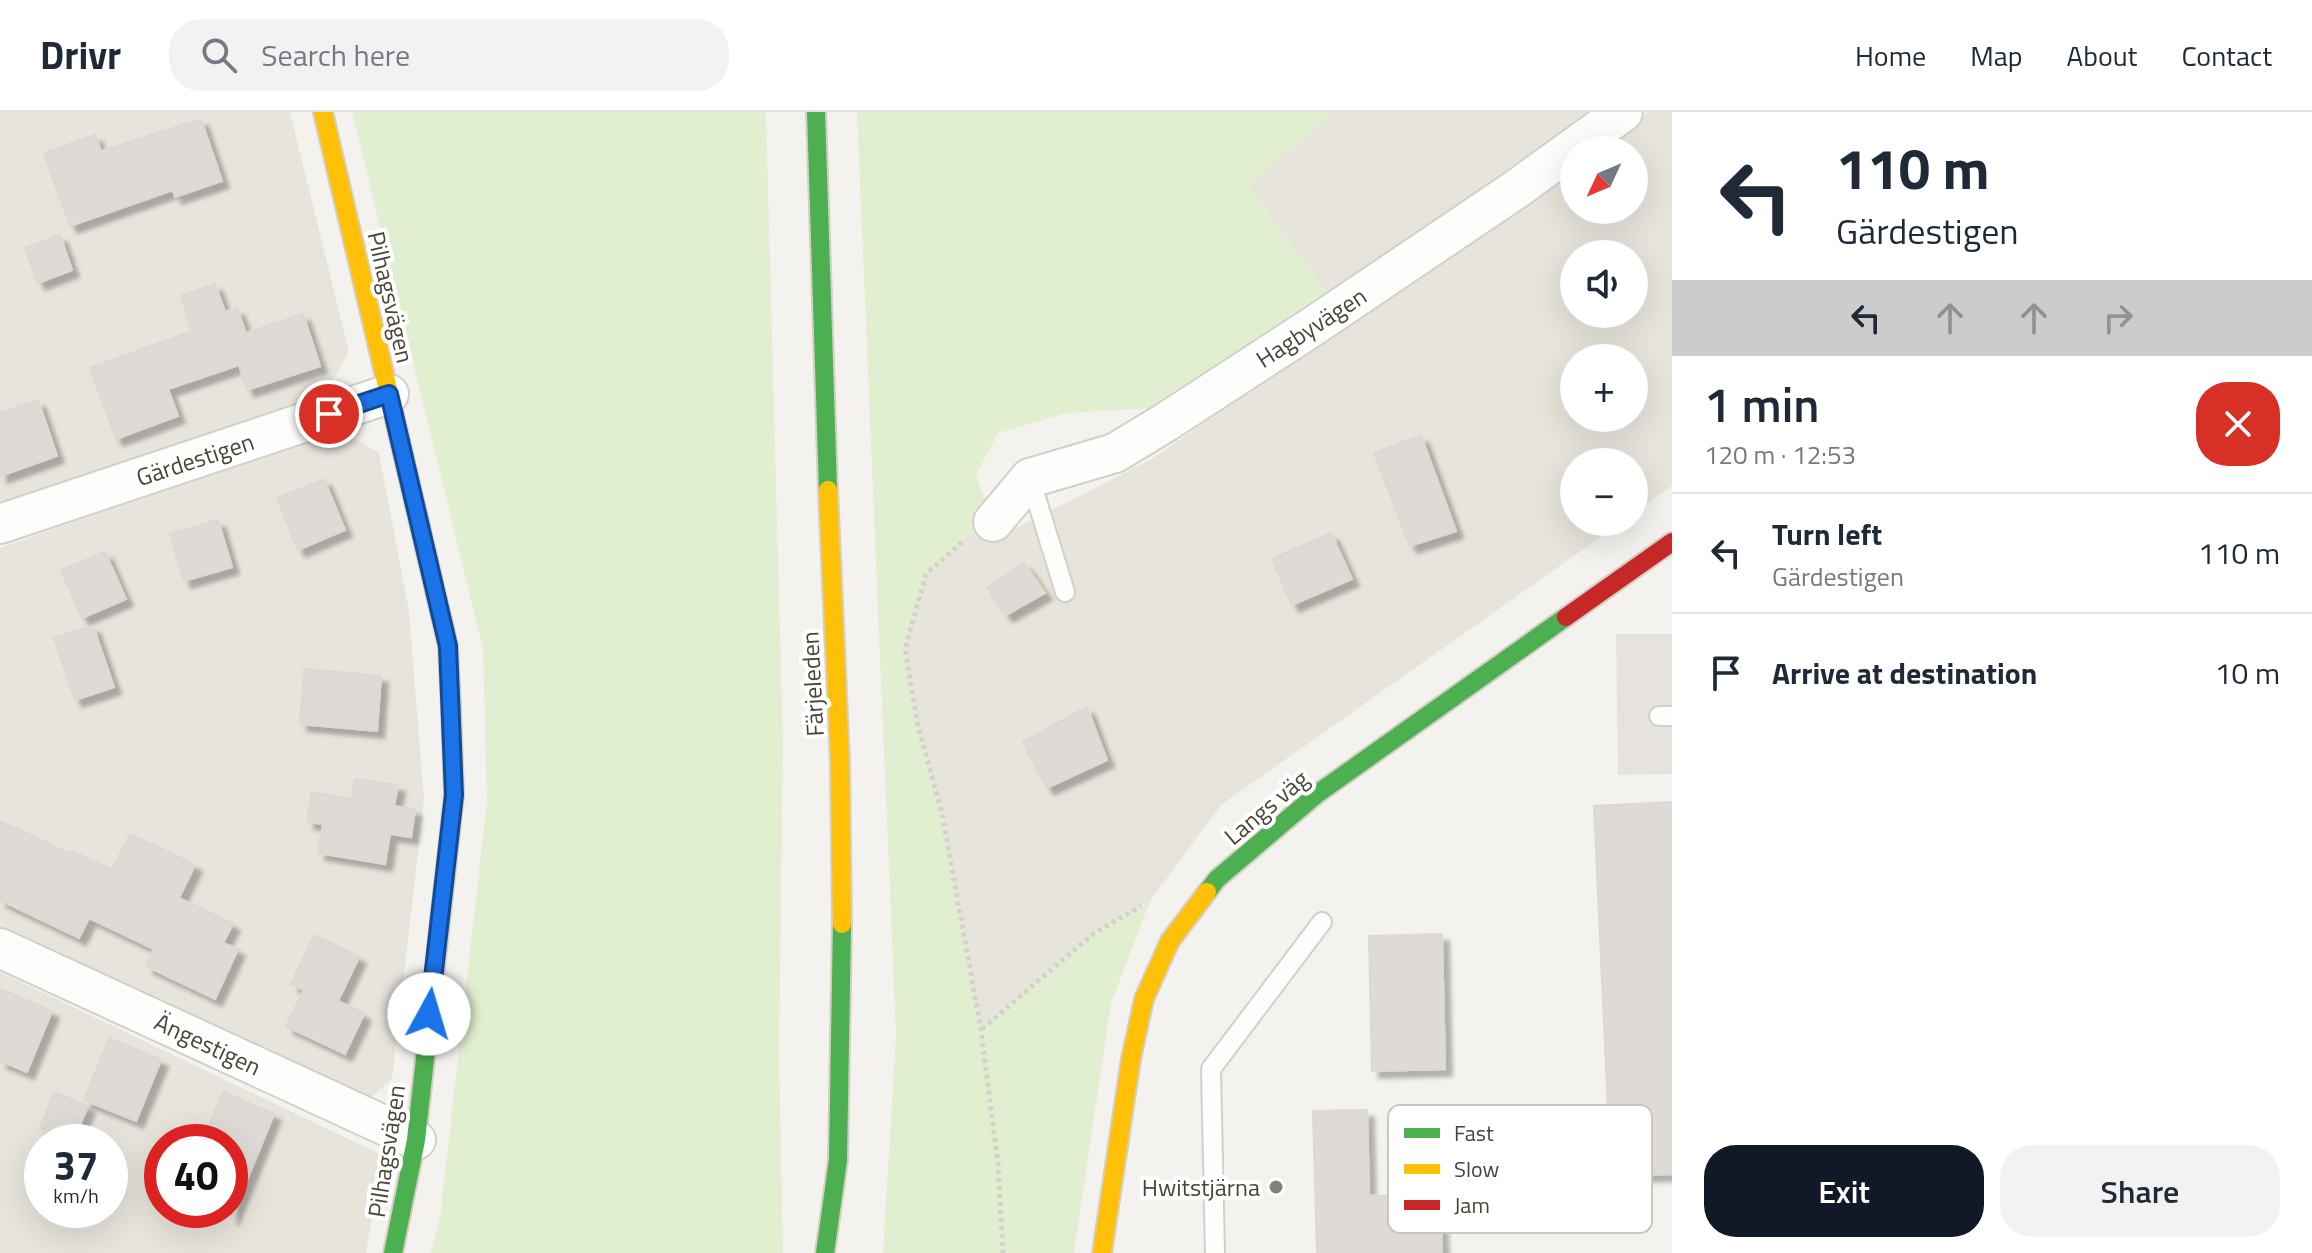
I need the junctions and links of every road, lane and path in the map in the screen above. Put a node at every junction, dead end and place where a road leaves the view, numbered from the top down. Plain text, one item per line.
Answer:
1 (323, 112) edge
2 (816, 112) edge
3 (1623, 112) edge
4 (389, 394) junction
5 (1030, 478) junction
6 (993, 522) joint
7 (0, 524) edge
8 (1672, 542) edge
9 (1065, 592) dead end
10 (1150, 901) dead end
11 (1322, 922) dead end
12 (0, 948) edge
13 (981, 1030) junction
14 (416, 1140) junction
15 (393, 1253) edge
16 (825, 1253) edge
17 (1003, 1253) edge
18 (1102, 1253) edge
19 (1215, 1253) edge

1 - 4 street, Pilhagsvägen
2 - 16 street, Färjeleden
3 - 5 street, Hagbyvägen
4 - 7 street, Gärdestigen
4 - 14 street, Pilhagsvägen
5 - 6 street
5 - 9 lane
6 - 13 path
8 - 18 street, Langs väg
10 - 13 path
11 - 19 lane
12 - 14 street, Ängestigen
13 - 17 path
14 - 15 street, Pilhagsvägen

